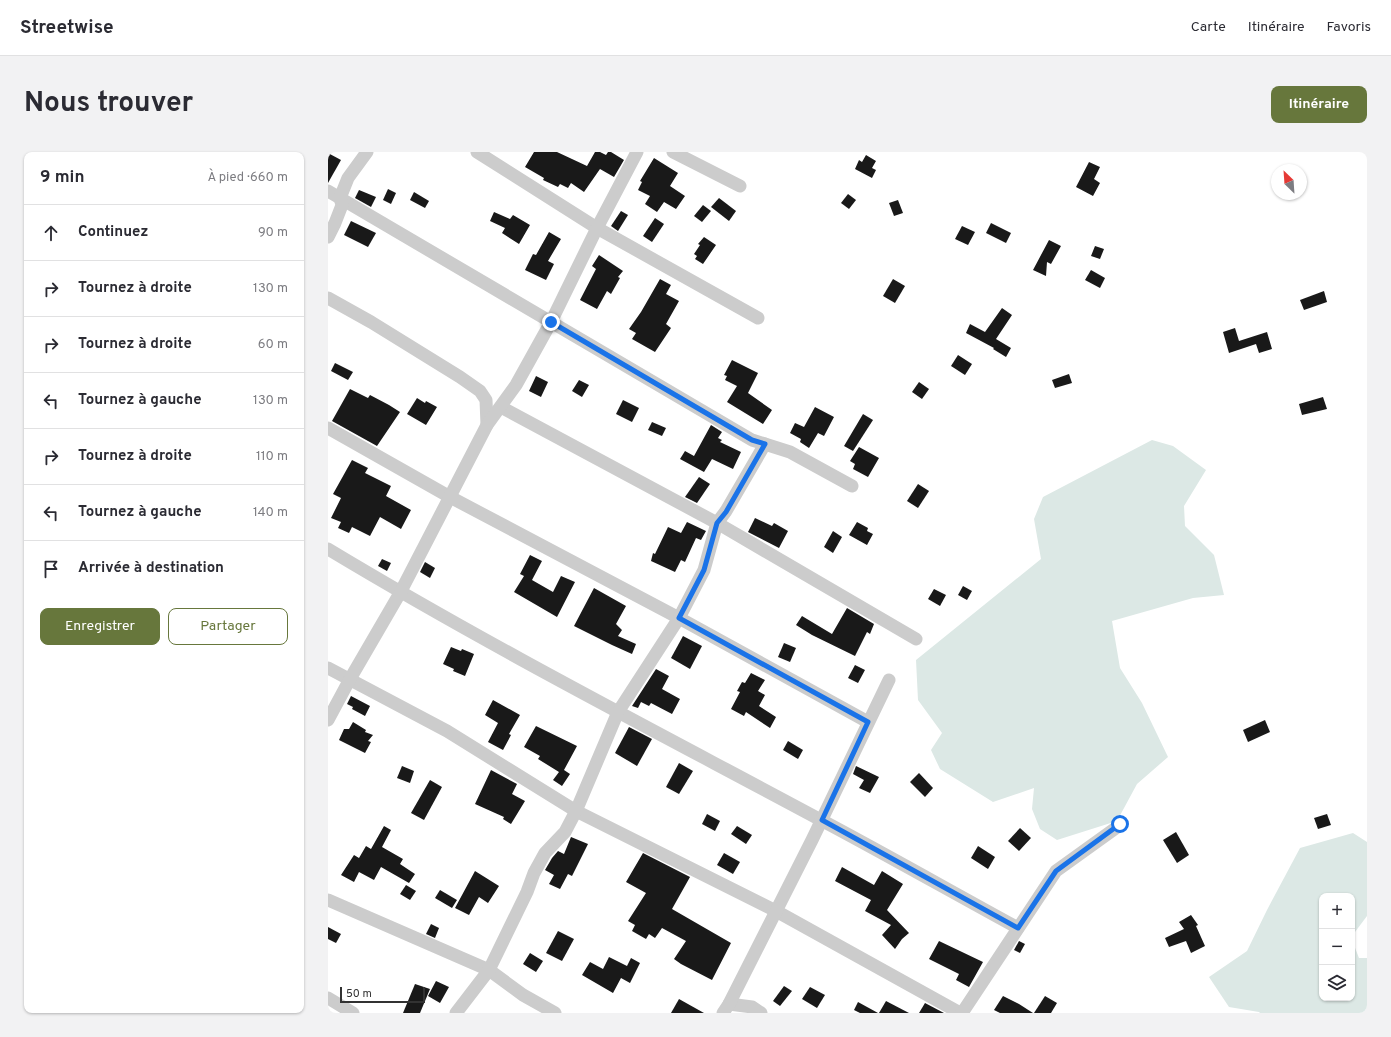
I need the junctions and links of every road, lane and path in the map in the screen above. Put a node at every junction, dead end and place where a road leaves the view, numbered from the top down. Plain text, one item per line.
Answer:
1 (367, 152) edge
2 (478, 152) edge
3 (637, 152) edge
4 (673, 152) edge
5 (740, 186) dead end
6 (328, 191) edge
7 (340, 198) junction
8 (597, 228) junction
9 (328, 237) edge
10 (328, 298) edge
11 (758, 318) dead end
12 (551, 322) junction
13 (501, 407) junction
14 (488, 425) junction
15 (328, 428) edge
16 (765, 444) junction
17 (852, 486) dead end
18 (450, 497) junction
19 (717, 523) junction
20 (328, 549) edge
21 (400, 593) junction
22 (679, 618) junction
23 (916, 639) dead end
24 (328, 668) edge
25 (350, 680) junction
26 (889, 680) dead end
27 (618, 712) junction
28 (328, 720) edge
29 (868, 722) junction
30 (576, 811) junction
31 (822, 820) junction
32 (1120, 824) dead end
33 (328, 900) edge
34 (776, 911) junction
35 (1018, 928) junction
36 (489, 970) junction
37 (328, 998) edge
38 (726, 1008) edge
39 (353, 1013) edge
40 (456, 1013) edge
41 (555, 1013) edge
42 (761, 1013) edge
43 (961, 1013) edge

1 - 7 street
2 - 8 street
3 - 8 street
4 - 5 street
6 - 7 street
7 - 9 street
7 - 12 street
8 - 11 street
8 - 12 street
10 - 14 street
12 - 13 street
12 - 16 street
13 - 14 street
13 - 19 street
14 - 18 street
15 - 18 street
16 - 17 street
16 - 19 street
18 - 21 street
18 - 22 street
19 - 22 street
19 - 23 street
20 - 21 street
21 - 25 street
21 - 27 street
22 - 27 street
22 - 29 street
24 - 25 street
25 - 28 street
25 - 30 street
26 - 29 street
27 - 30 street
27 - 31 street
29 - 31 street
30 - 34 street
30 - 36 street
31 - 34 street
31 - 35 street
32 - 35 street
33 - 36 street
34 - 38 street
34 - 43 street
35 - 43 street
36 - 40 street
36 - 41 street
37 - 39 street
38 - 42 street

